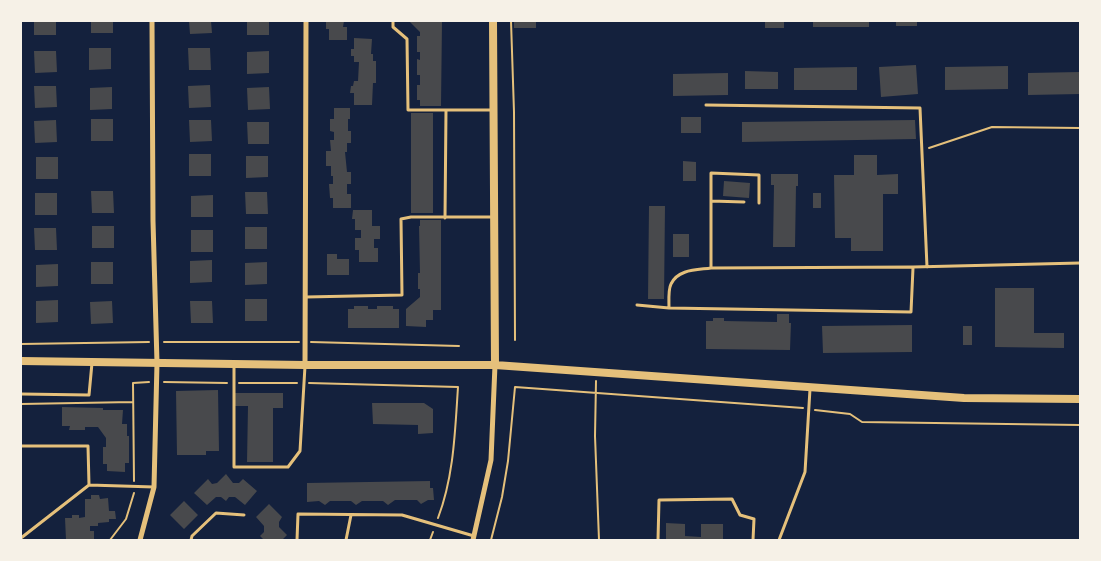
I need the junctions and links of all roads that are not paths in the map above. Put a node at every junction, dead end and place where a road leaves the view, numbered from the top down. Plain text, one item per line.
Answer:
1 (152, 21) edge
2 (306, 21) edge
3 (393, 21) edge
4 (493, 21) edge
5 (706, 105) dead end
6 (446, 110) junction
7 (494, 110) junction
8 (711, 201) junction
9 (744, 202) dead end
10 (759, 203) dead end
11 (495, 217) junction
12 (445, 218) junction
13 (1080, 263) edge
14 (912, 267) junction
15 (927, 267) junction
16 (711, 268) junction
17 (306, 297) junction
18 (637, 306) dead end
19 (669, 308) junction
20 (21, 361) edge
21 (92, 362) junction
22 (157, 363) junction
23 (234, 364) junction
24 (305, 365) junction
25 (495, 365) junction
26 (810, 388) junction
27 (21, 394) edge
28 (1080, 399) edge
29 (21, 446) edge
30 (89, 485) junction
31 (154, 487) junction
32 (244, 515) dead end
33 (351, 515) junction
34 (21, 538) edge
35 (474, 538) edge
36 (140, 540) edge
37 (191, 540) edge
38 (297, 540) edge
39 (346, 540) edge
40 (658, 540) edge
41 (753, 540) edge
42 (779, 540) edge

1 - 22 street
2 - 17 street
3 - 6 lane
4 - 7 street
5 - 15 lane
6 - 7 lane
6 - 12 lane
7 - 11 street
8 - 9 lane
8 - 10 lane
8 - 16 lane
11 - 12 lane
11 - 25 street
12 - 17 lane
13 - 15 lane
14 - 15 lane
14 - 16 lane
14 - 19 lane
16 - 19 lane
17 - 24 street
18 - 19 lane
20 - 21 street
21 - 22 street
21 - 27 lane
22 - 23 street
22 - 31 street
23 - 24 street
23 - 24 lane
24 - 25 street
25 - 26 street
25 - 35 street
26 - 28 street
26 - 42 lane
29 - 30 lane
30 - 31 lane
30 - 34 lane
31 - 36 street
32 - 37 lane
33 - 35 lane
33 - 38 lane
33 - 39 lane
40 - 41 lane

